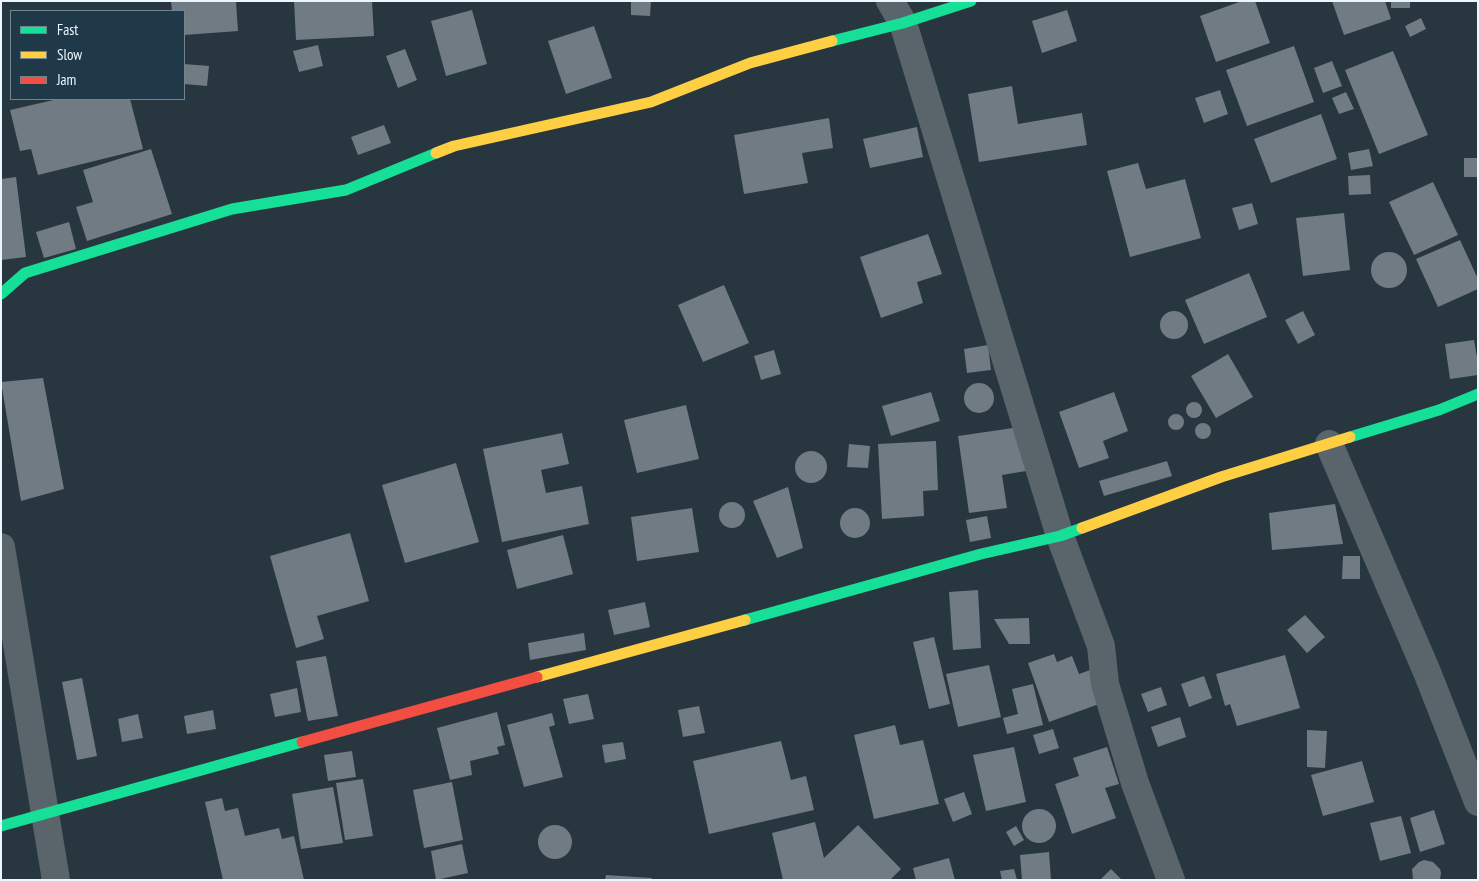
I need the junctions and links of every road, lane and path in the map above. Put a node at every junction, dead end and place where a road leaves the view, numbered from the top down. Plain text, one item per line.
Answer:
1 (971, 1) edge
2 (897, 12) edge
3 (1, 294) edge
4 (1478, 394) edge
5 (1329, 444) junction
6 (1060, 536) junction
7 (1, 547) edge
8 (1478, 802) edge
9 (46, 814) junction
10 (1, 826) edge
11 (56, 880) edge
12 (1171, 880) edge

1 - 2 street
2 - 3 street
2 - 6 street
4 - 5 street
5 - 6 street
5 - 8 street
6 - 9 street
6 - 12 street
7 - 9 street
9 - 10 street
9 - 11 street

